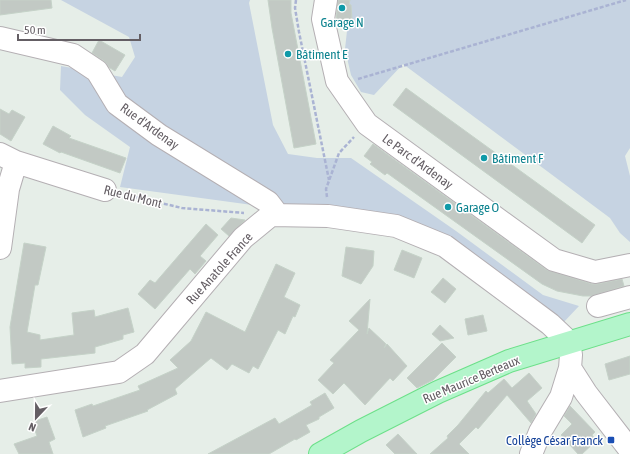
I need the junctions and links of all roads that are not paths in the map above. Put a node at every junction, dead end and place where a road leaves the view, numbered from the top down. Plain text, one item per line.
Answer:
1 (326, 0) edge
2 (0, 38) edge
3 (8, 158) edge
4 (105, 190) road end
5 (275, 215) junction
6 (0, 248) edge
7 (630, 265) edge
8 (630, 296) edge
9 (598, 306) dead end
10 (630, 324) edge
11 (569, 342) junction
12 (570, 368) junction
13 (0, 391) edge
14 (630, 450) edge
15 (320, 454) edge
16 (531, 454) edge

1 - 7 street, Le Parc d'Ardenay
2 - 5 street, Rue d'Ardenay
3 - 4 street, Rue du Mont
3 - 6 street
5 - 11 street
5 - 13 street, Rue Anatole France
8 - 9 street
10 - 11 main road, Rue Maurice Berteaux
11 - 12 street
11 - 15 main road, Rue Maurice Berteaux
12 - 14 street
12 - 16 street

